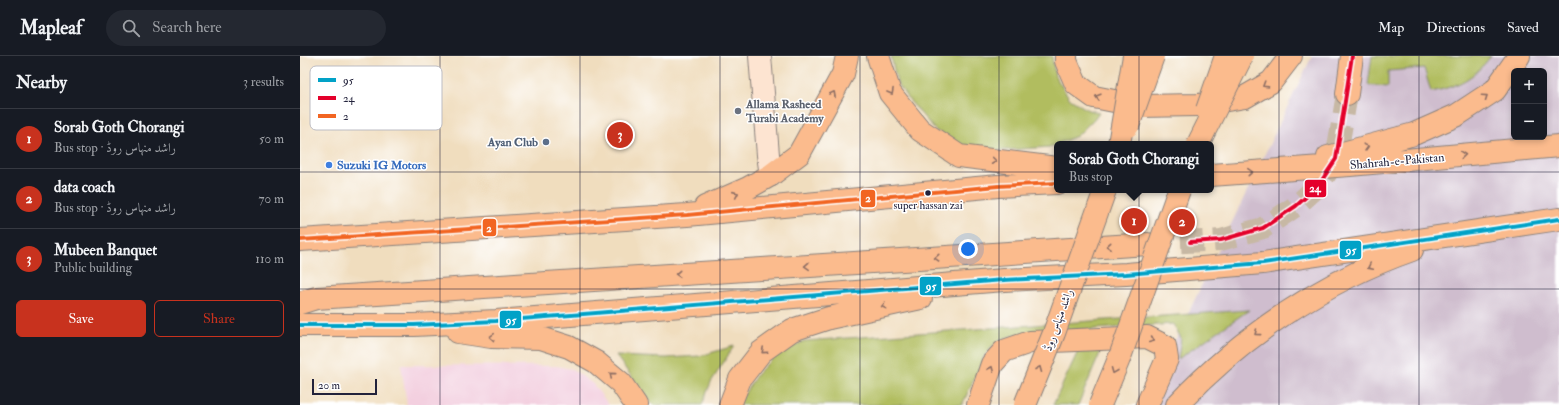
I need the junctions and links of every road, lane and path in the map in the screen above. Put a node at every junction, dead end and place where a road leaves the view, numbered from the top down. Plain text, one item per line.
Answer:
1 (760, 56) edge
2 (847, 56) edge
3 (878, 56) edge
4 (1066, 56) edge
5 (1134, 56) edge
6 (1153, 56) edge
7 (1226, 56) edge
8 (1242, 56) edge
9 (1291, 56) edge
10 (1352, 56) edge
11 (1519, 56) edge
12 (1347, 94) tunnel mouth
13 (1120, 141) edge
14 (1123, 141) edge
15 (1198, 141) edge
16 (1199, 141) edge
17 (1559, 146) edge
18 (1054, 168) edge
19 (1274, 170) junction
20 (771, 175) junction
21 (1214, 175) edge
22 (1054, 183) edge
23 (1104, 193) edge
24 (1178, 193) edge
25 (687, 215) junction
26 (1559, 219) edge
27 (1458, 234) junction
28 (300, 240) edge
29 (1148, 244) tunnel mouth
30 (1004, 280) junction
31 (300, 303) edge
32 (300, 325) edge
33 (414, 326) junction
34 (1025, 404) edge
35 (636, 405) edge
36 (730, 405) edge
37 (978, 405) edge
38 (1100, 405) edge
39 (1147, 405) edge
40 (1177, 405) edge

1 - 20 street
20 -> 2 main road
3 -> 18 main road
9 -> 4 main road
5 - 13 main road, bridge
6 - 14 main road, bridge
7 - 15 main road, bridge
8 - 16 main road, bridge
10 - 12 main road
19 -> 11 main road
19 -> 17 main road, Shahrah-e-Pakistan
21 -> 19 main road, Shahrah-e-Pakistan
25 -> 20 main road
22 - 25 main road
34 -> 23 main road, راشد منہاس روڈ, bridge
24 -> 38 main road, bridge
25 - 28 main road
26 - 27 main road
27 - 30 main road
27 -> 40 main road
29 -> 31 main road
30 - 33 main road
30 -> 36 main road
32 - 33 main road
35 -> 33 main road
37 -> 39 main road

